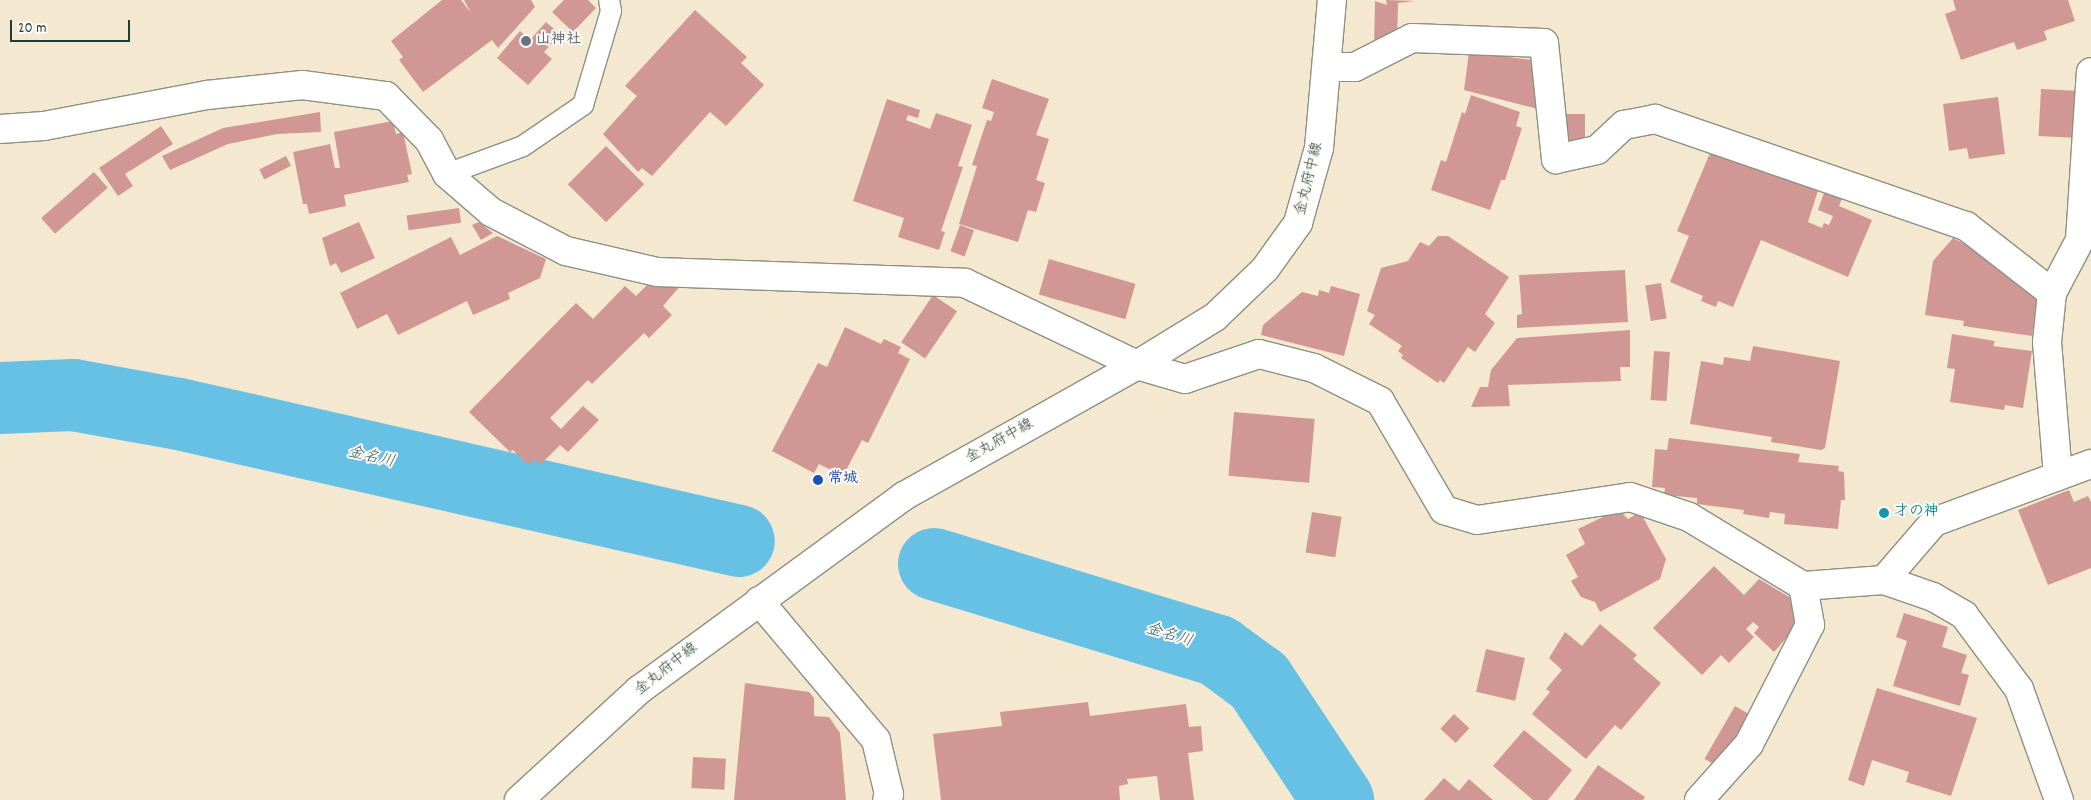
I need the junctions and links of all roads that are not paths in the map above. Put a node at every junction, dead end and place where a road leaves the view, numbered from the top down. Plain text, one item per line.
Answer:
1 (609, 0) edge
2 (1332, 0) edge
3 (1329, 67) junction
4 (2091, 72) edge
5 (0, 129) edge
6 (448, 174) junction
7 (2052, 293) junction
8 (1137, 365) junction
9 (2091, 464) edge
10 (2058, 476) junction
11 (1884, 580) junction
12 (1803, 586) junction
13 (758, 601) junction
14 (519, 800) edge
15 (887, 800) edge
16 (1698, 800) edge
17 (2060, 800) edge

1 - 6 lane
2 - 3 street, 金丸府中線
3 - 7 street
3 - 8 street, 金丸府中線
4 - 7 street
5 - 6 street
6 - 8 street
7 - 10 street
8 - 12 street
8 - 13 street, 金丸府中線
9 - 10 street
10 - 11 street
11 - 12 street
11 - 17 street
12 - 16 street
13 - 14 street, 金丸府中線
13 - 15 street

